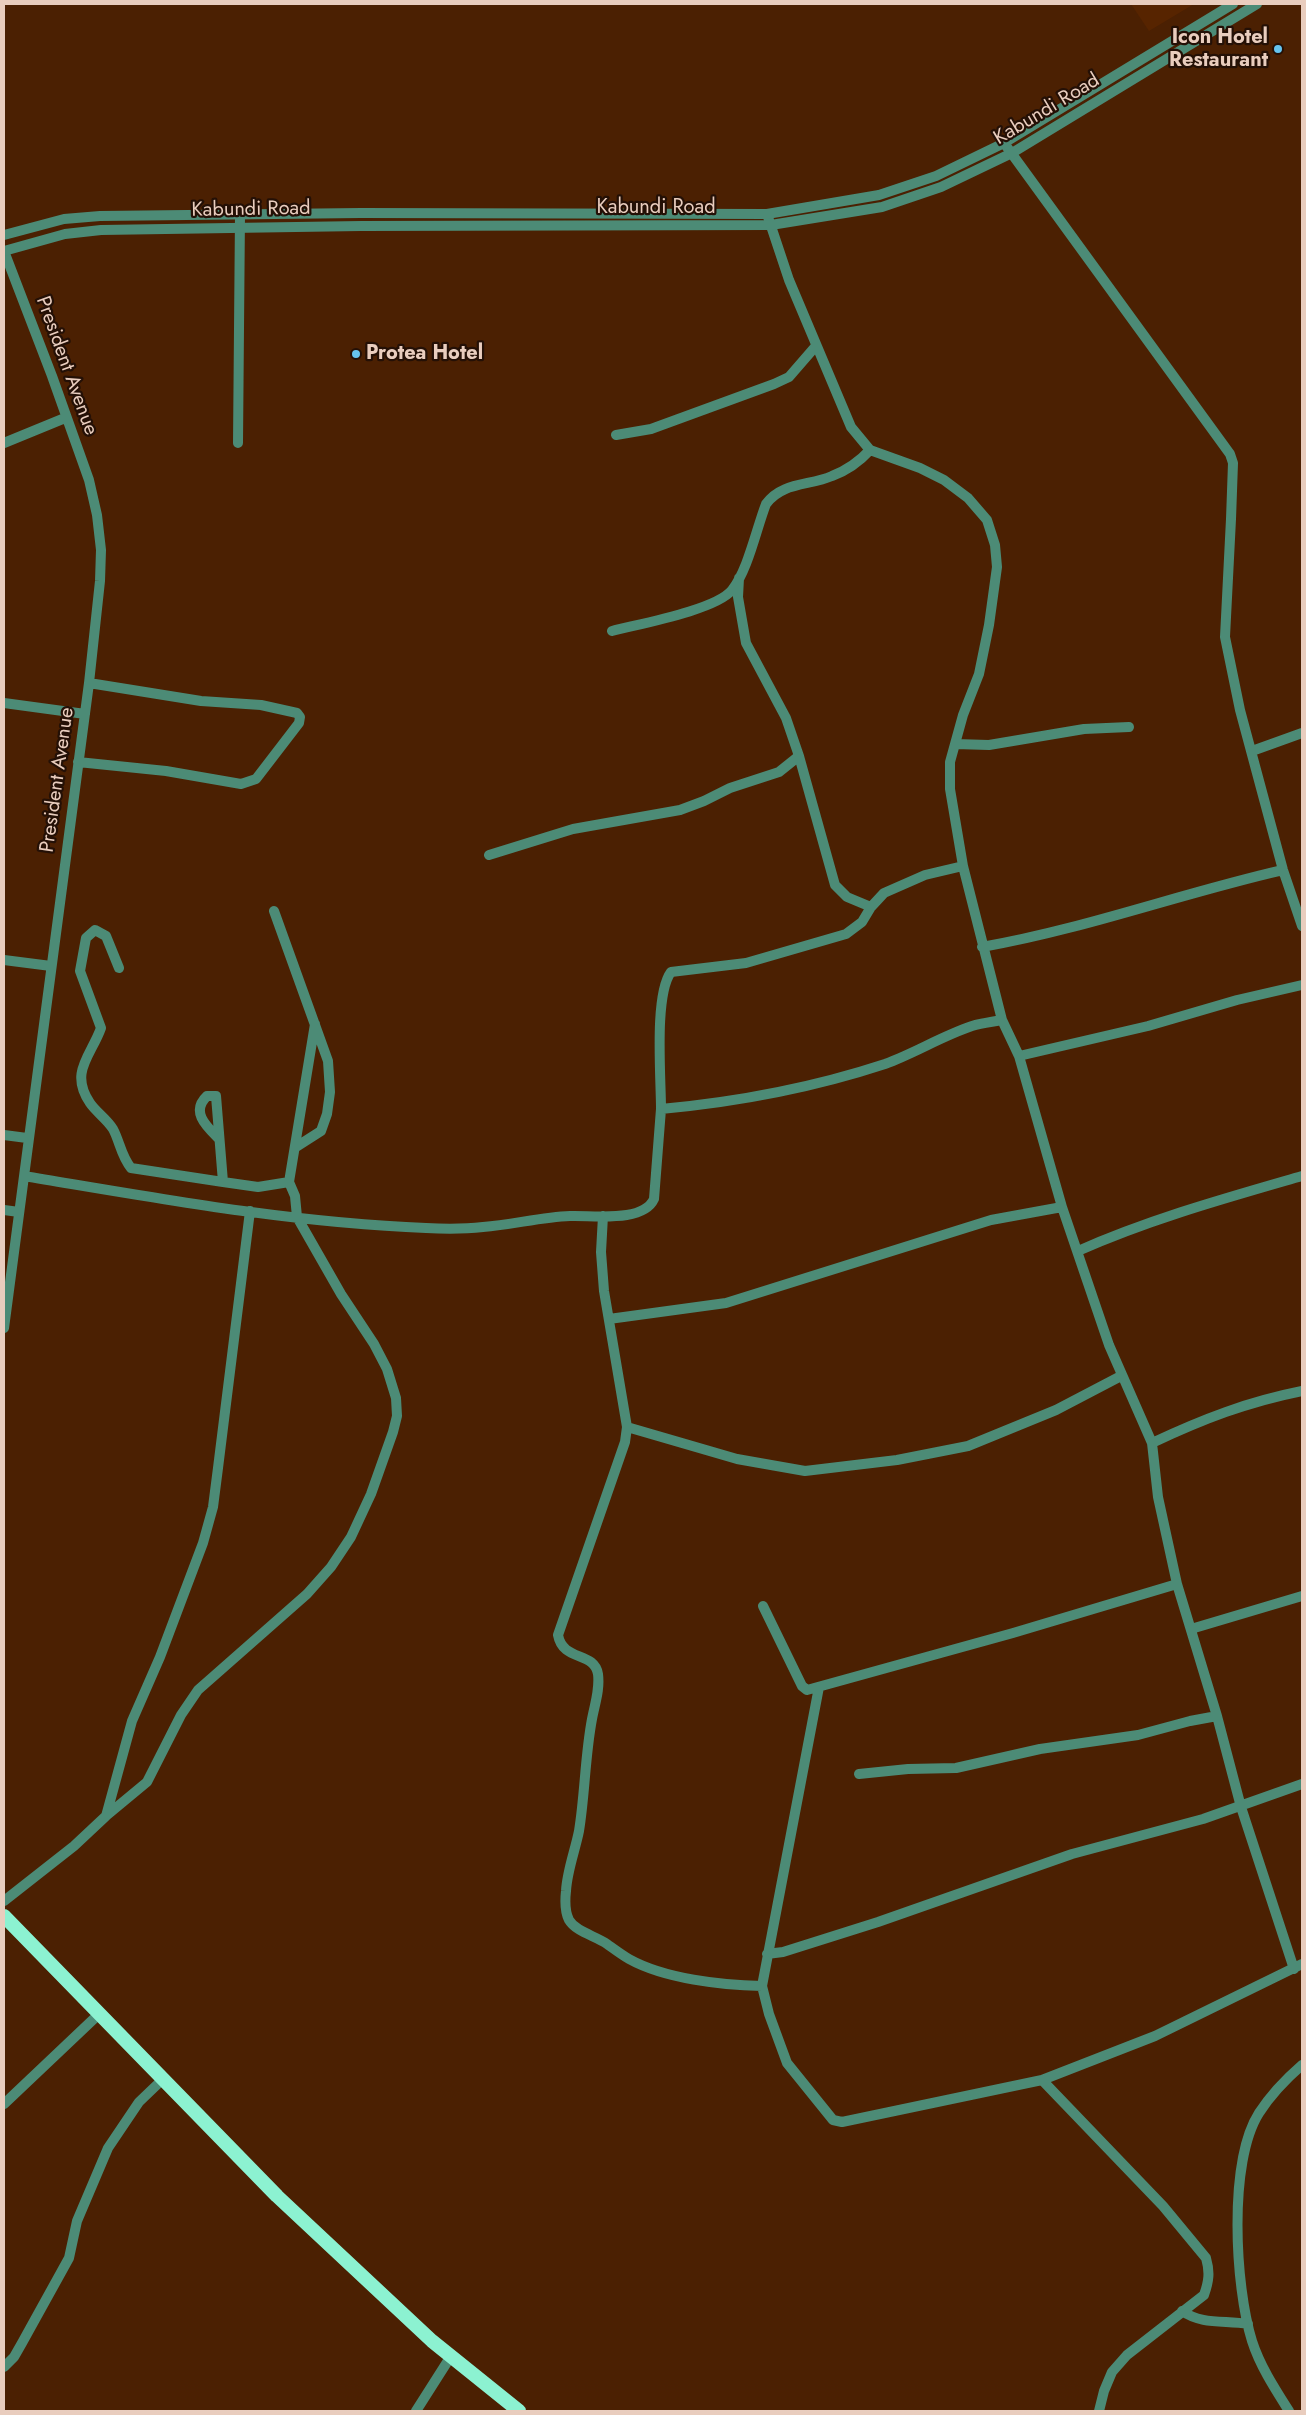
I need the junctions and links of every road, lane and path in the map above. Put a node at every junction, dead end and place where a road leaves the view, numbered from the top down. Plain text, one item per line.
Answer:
1 (1233, 4) edge
2 (1257, 4) edge
3 (1004, 143) junction
4 (1012, 153) junction
5 (240, 214) junction
6 (767, 214) junction
7 (771, 225) junction
8 (240, 227) junction
9 (4, 235) edge
10 (4, 251) edge
11 (815, 347) junction
12 (65, 418) junction
13 (616, 435) dead end
14 (4, 443) edge
15 (238, 443) dead end
16 (870, 450) junction
17 (739, 578) junction
18 (612, 631) dead end
19 (89, 683) junction
20 (4, 703) edge
21 (85, 714) junction
22 (1129, 727) dead end
23 (1302, 733) edge
24 (955, 744) junction
25 (1252, 751) junction
26 (799, 756) junction
27 (78, 762) junction
28 (488, 856) dead end
29 (963, 866) junction
30 (1283, 870) junction
31 (871, 907) junction
32 (274, 911) dead end
33 (1302, 926) edge
34 (982, 946) junction
35 (4, 960) edge
36 (51, 966) junction
37 (119, 968) dead end
38 (1302, 985) edge
39 (1002, 1020) junction
40 (315, 1024) junction
41 (1019, 1056) junction
42 (661, 1109) junction
43 (4, 1135) edge
44 (27, 1138) junction
45 (219, 1139) dead end
46 (296, 1147) junction
47 (24, 1176) junction
48 (1302, 1176) edge
49 (223, 1182) junction
50 (289, 1182) junction
51 (1062, 1207) junction
52 (4, 1210) edge
53 (250, 1211) junction
54 (19, 1212) junction
55 (603, 1216) junction
56 (297, 1217) junction
57 (1078, 1251) junction
58 (609, 1319) junction
59 (4, 1328) edge
60 (1121, 1376) junction
61 (1302, 1391) edge
62 (628, 1427) junction
63 (1152, 1443) junction
64 (1177, 1584) junction
65 (1302, 1596) edge
66 (762, 1606) dead end
67 (1191, 1629) junction
68 (819, 1687) junction
69 (1217, 1716) junction
70 (859, 1774) dead end
71 (1302, 1784) edge
72 (1241, 1807) junction
73 (106, 1816) junction
74 (4, 1901) edge
75 (4, 1916) edge
76 (768, 1954) junction
77 (1298, 1966) edge
78 (762, 1986) junction
79 (100, 2013) junction
80 (1302, 2065) edge
81 (164, 2079) junction
82 (1042, 2080) junction
83 (4, 2104) edge
84 (1182, 2311) junction
85 (1248, 2324) junction
86 (451, 2356) junction
87 (4, 2366) edge
88 (519, 2410) edge
89 (416, 2411) edge
90 (1099, 2411) edge
91 (1289, 2411) edge

1 - 3 street, Kabundi Road
2 - 4 street, Kabundi Road
3 - 4 street
3 - 6 street, Kabundi Road
4 - 7 street, Kabundi Road
4 - 25 street
5 - 6 street, Kabundi Road
5 - 8 street
5 - 9 street, Kabundi Road
6 - 7 street
7 - 8 street, Kabundi Road
7 - 11 street
8 - 10 street, Kabundi Road
8 - 15 street
10 - 12 street, President Avenue
11 - 13 street
11 - 16 street
12 - 14 street
12 - 19 street, President Avenue
16 - 17 street
16 - 24 street
17 - 18 street
17 - 26 street
19 - 21 street, President Avenue
19 - 27 street
20 - 21 street
21 - 27 street, President Avenue
22 - 24 street
23 - 25 street
24 - 29 street
25 - 30 street
26 - 28 street
26 - 31 street
27 - 36 street, President Avenue
29 - 31 street
29 - 34 street
30 - 33 street
30 - 34 street
31 - 42 street
32 - 40 street
34 - 39 street
35 - 36 street
36 - 44 street, President Avenue
37 - 49 street
38 - 41 street
39 - 41 street
39 - 42 street
40 - 46 street
40 - 46 street
41 - 51 street
42 - 55 street
43 - 44 street
44 - 47 street, President Avenue
45 - 49 street
46 - 50 street
47 - 53 street
47 - 54 street, President Avenue
48 - 57 street
49 - 50 street
50 - 56 street
51 - 57 street
51 - 58 street
52 - 54 street
53 - 56 street
53 - 73 street
54 - 59 street, President Avenue
55 - 56 street
55 - 58 street
56 - 73 street
57 - 60 street
58 - 62 street
60 - 62 street
60 - 63 street
61 - 63 street
62 - 78 street
63 - 64 street
64 - 67 street
64 - 68 street
65 - 67 street
66 - 68 street
67 - 69 street
68 - 76 street
69 - 70 street
69 - 72 street
71 - 72 street
72 - 76 street
72 - 77 street
73 - 74 street
75 - 79 highway
76 - 78 street
77 - 82 street
78 - 82 street
79 - 81 highway
79 - 83 street
80 - 85 street
81 - 86 highway
81 - 87 street
82 - 84 street
84 - 85 street
84 - 90 street
85 - 91 street
86 - 88 highway
86 - 89 street

